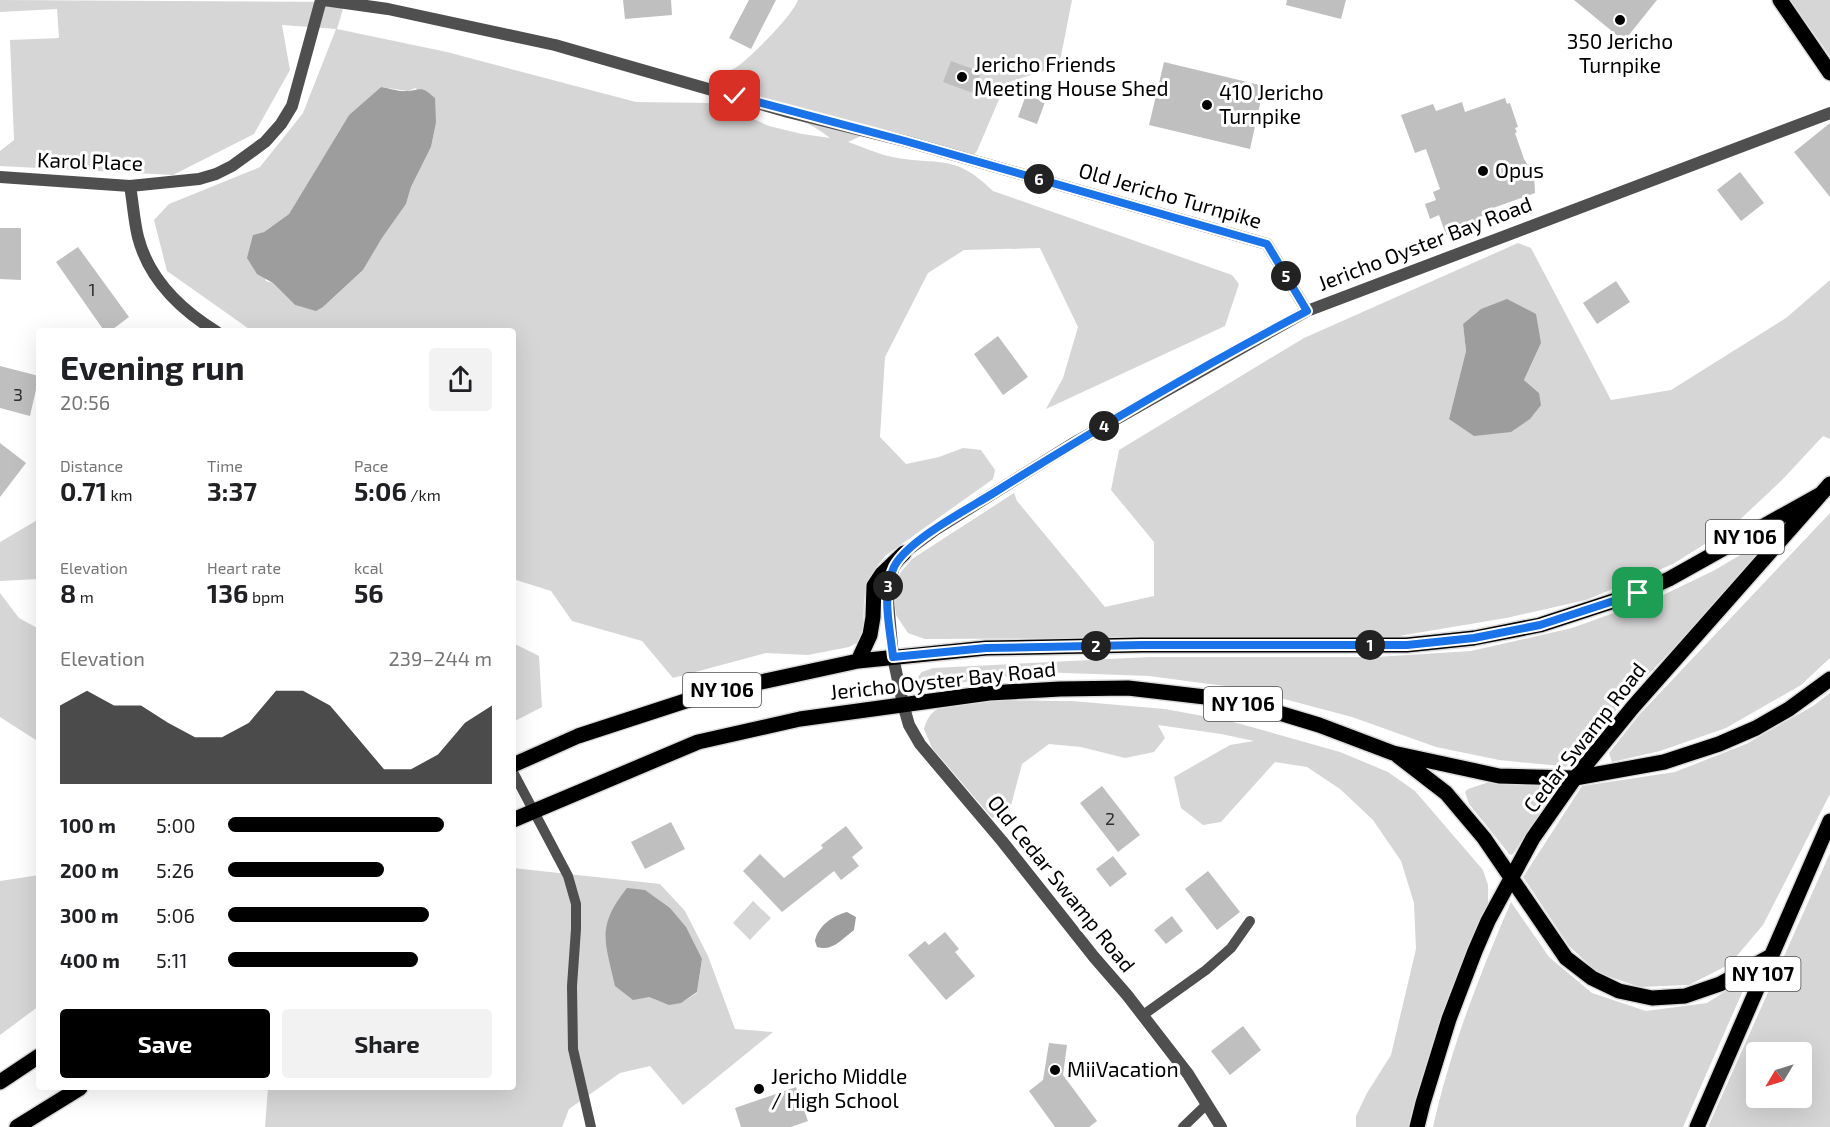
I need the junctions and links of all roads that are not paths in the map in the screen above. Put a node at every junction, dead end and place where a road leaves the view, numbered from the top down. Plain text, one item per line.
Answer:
1 (322, 0) edge
2 (1780, 0) edge
3 (1830, 73) edge
4 (1830, 113) edge
5 (0, 177) edge
6 (130, 186) junction
7 (1307, 311) junction
8 (212, 328) edge
9 (1825, 489) edge
10 (904, 553) junction
11 (893, 657) junction
12 (858, 661) junction
13 (1830, 679) edge
14 (903, 704) junction
15 (1393, 753) junction
16 (516, 764) edge
17 (516, 778) edge
18 (1575, 778) junction
19 (532, 810) junction
20 (516, 818) edge
21 (1830, 821) edge
22 (1512, 880) junction
23 (1250, 921) dead end
24 (1771, 956) junction
25 (1143, 1015) junction
26 (36, 1058) edge
27 (0, 1082) edge
28 (77, 1090) edge
29 (1207, 1104) junction
30 (18, 1127) edge
31 (591, 1127) edge
32 (1183, 1127) edge
33 (1221, 1127) edge
34 (1417, 1127) edge
35 (1697, 1127) edge

1 - 6 street, Karol Place
1 - 7 street, Old Jericho Turnpike
2 - 3 main road
4 - 7 street, Jericho Oyster Bay Road
5 - 6 street, Karol Place
6 - 8 street
7 - 10 street, Jericho Oyster Bay Road
9 - 11 main road, Jericho Oyster Bay Road / NY 106
9 - 18 main road, Cedar Swamp Road
10 - 11 street, Jericho Oyster Bay Road
10 - 12 main road
11 - 12 main road, Jericho Oyster Bay Road / NY 106
11 - 14 street, Old Cedar Swamp Road
12 - 16 main road, Jericho Oyster Bay Road / NY 106
13 - 18 main road, Jericho Oyster Bay Road / NY 106
14 - 15 main road, Jericho Oyster Bay Road / NY 106
14 - 19 main road, Jericho Oyster Bay Road / NY 106
14 - 25 street, Old Cedar Swamp Road
15 - 18 main road, Jericho Oyster Bay Road / NY 106
15 - 22 main road
17 - 19 lane
18 - 22 main road, Cedar Swamp Road
19 - 20 main road, Jericho Oyster Bay Road / NY 106
19 - 31 lane
21 - 24 main road, NY 107
22 - 24 main road
22 - 34 main road, Cedar Swamp Road
23 - 25 lane
24 - 35 main road, NY 107
25 - 29 street, Old Cedar Swamp Road
26 - 27 main road
28 - 30 main road
29 - 32 lane
29 - 33 street, Old Cedar Swamp Road

